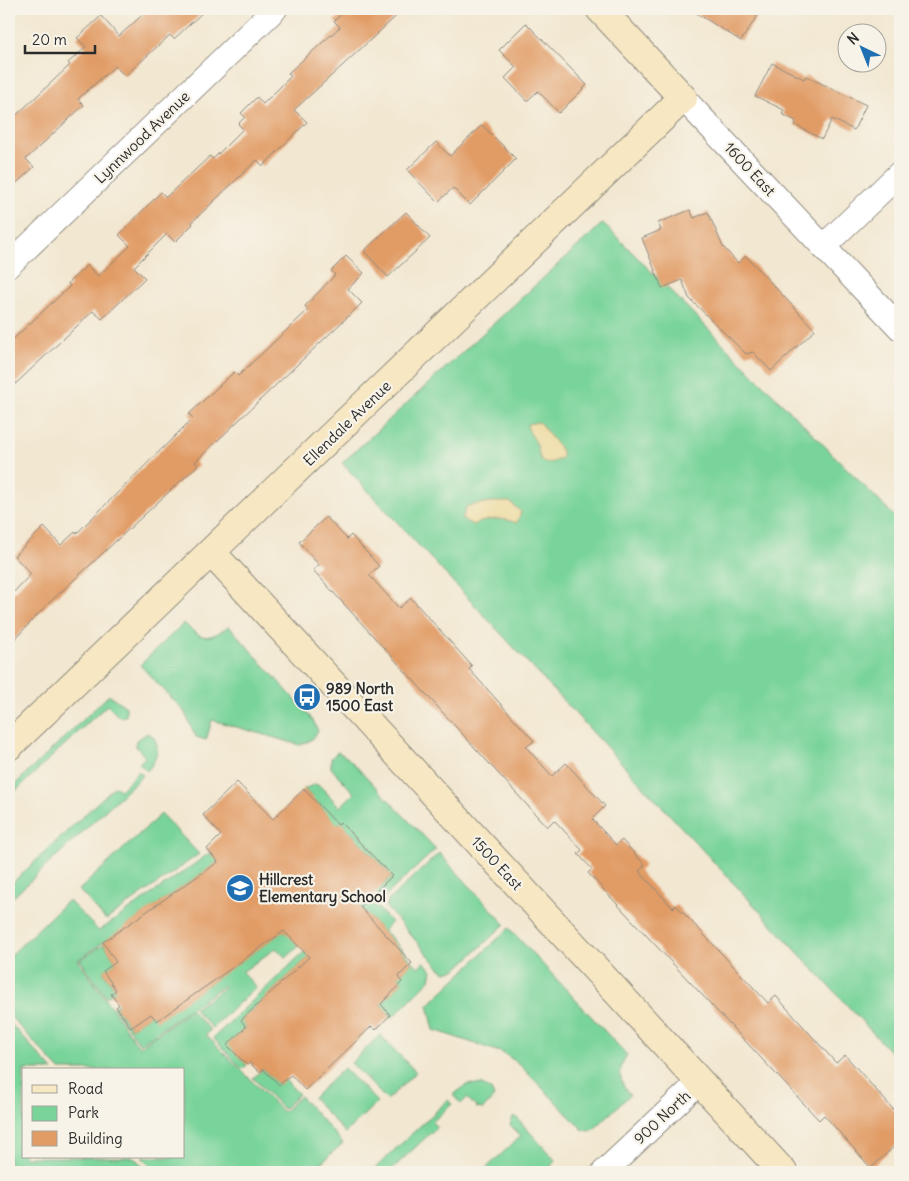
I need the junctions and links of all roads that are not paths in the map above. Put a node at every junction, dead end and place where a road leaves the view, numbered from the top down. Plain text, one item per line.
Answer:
1 (274, 9) edge
2 (600, 9) edge
3 (683, 98) junction
4 (900, 173) edge
5 (823, 247) junction
6 (9, 265) edge
7 (900, 328) edge
8 (212, 553) junction
9 (9, 746) edge
10 (699, 1082) junction
11 (604, 1172) edge
12 (783, 1172) edge

1 - 6 street, Lynnwood Avenue
2 - 3 street, 1600 East
3 - 5 street, 1600 East
3 - 8 street, Ellendale Avenue
4 - 5 street
5 - 7 street, 1600 East
8 - 9 street, Ellendale Avenue
8 - 10 street, 1500 East
10 - 11 street, 900 North
10 - 12 street, 1500 East

